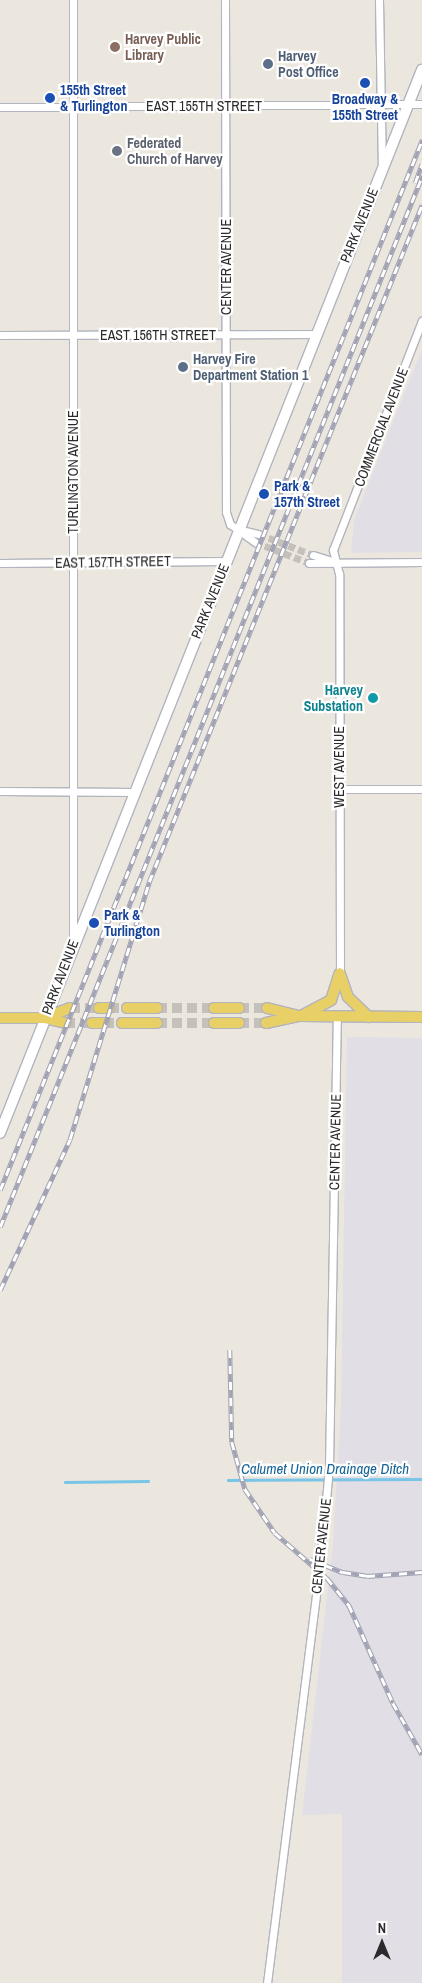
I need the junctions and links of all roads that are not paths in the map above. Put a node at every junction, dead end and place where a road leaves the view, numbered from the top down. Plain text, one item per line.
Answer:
1 (73, 0) edge
2 (225, 0) edge
3 (379, 0) edge
4 (422, 70) edge
5 (380, 105) junction
6 (408, 105) junction
7 (422, 105) edge
8 (73, 106) junction
9 (226, 106) junction
10 (0, 107) edge
11 (382, 169) junction
12 (422, 321) edge
13 (316, 334) junction
14 (0, 335) edge
15 (73, 335) junction
16 (226, 335) junction
17 (239, 530) junction
18 (259, 534) tunnel mouth
19 (255, 542) tunnel mouth
20 (313, 555) tunnel mouth
21 (226, 561) junction
22 (335, 562) junction
23 (422, 562) edge
24 (0, 563) edge
25 (73, 563) junction
26 (309, 563) tunnel mouth
27 (339, 789) junction
28 (422, 789) edge
29 (0, 791) edge
30 (73, 791) junction
31 (134, 792) junction
32 (73, 943) junction
33 (340, 973) junction
34 (70, 1008) tunnel mouth
35 (127, 1008) tunnel mouth
36 (157, 1008) tunnel mouth
37 (214, 1008) tunnel mouth
38 (239, 1008) tunnel mouth
39 (267, 1008) tunnel mouth
40 (299, 1016) junction
41 (337, 1017) junction
42 (369, 1017) junction
43 (422, 1017) edge
44 (0, 1018) edge
45 (44, 1018) junction
46 (65, 1023) tunnel mouth
47 (92, 1023) tunnel mouth
48 (104, 1023) tunnel mouth
49 (122, 1023) tunnel mouth
50 (157, 1023) tunnel mouth
51 (214, 1023) tunnel mouth
52 (239, 1023) tunnel mouth
53 (266, 1023) tunnel mouth
54 (0, 1133) edge
55 (267, 1983) edge

1 - 8 street, TURLINGTON AVENUE
2 - 9 street, CENTER AVENUE
3 - 5 street
4 - 6 street, PARK AVENUE
5 - 6 street, EAST 155TH STREET
5 - 9 street, EAST 155TH STREET
5 - 11 street
6 - 7 street, EAST 155TH STREET
6 - 11 street, PARK AVENUE
8 - 9 street, EAST 155TH STREET
8 - 10 street, EAST 155TH STREET
8 - 15 street, TURLINGTON AVENUE
9 - 16 street, CENTER AVENUE
11 - 13 street, PARK AVENUE
12 - 22 street, COMMERCIAL AVENUE
13 - 16 street, EAST 156TH STREET
13 - 17 street, PARK AVENUE
14 - 15 street, EAST 156TH STREET
15 - 16 street, EAST 156TH STREET
15 - 25 street, TURLINGTON AVENUE
16 - 17 street, CENTER AVENUE
17 - 18 street
17 - 19 street
17 - 21 street, PARK AVENUE
20 - 22 street
21 - 25 street, EAST 157TH STREET
21 - 31 street, PARK AVENUE
22 - 23 street
22 - 26 street
22 - 27 street, WEST AVENUE
24 - 25 street, EAST 157TH STREET
25 - 30 street, TURLINGTON AVENUE
27 - 28 street
27 - 33 street, WEST AVENUE
29 - 30 street
30 - 31 street
30 - 32 street, TURLINGTON AVENUE
31 - 32 street, PARK AVENUE
32 - 45 street, PARK AVENUE
33 - 40 main road
33 - 42 main road
34 - 45 main road
35 - 36 main road
37 - 38 main road
39 - 40 main road
40 - 41 main road
40 - 53 main road
41 - 42 main road
41 - 55 street, CENTER AVENUE
42 - 43 main road
44 - 45 main road
45 - 46 main road
45 - 54 street, PARK AVENUE
47 - 48 main road
49 - 50 main road
51 - 52 main road

